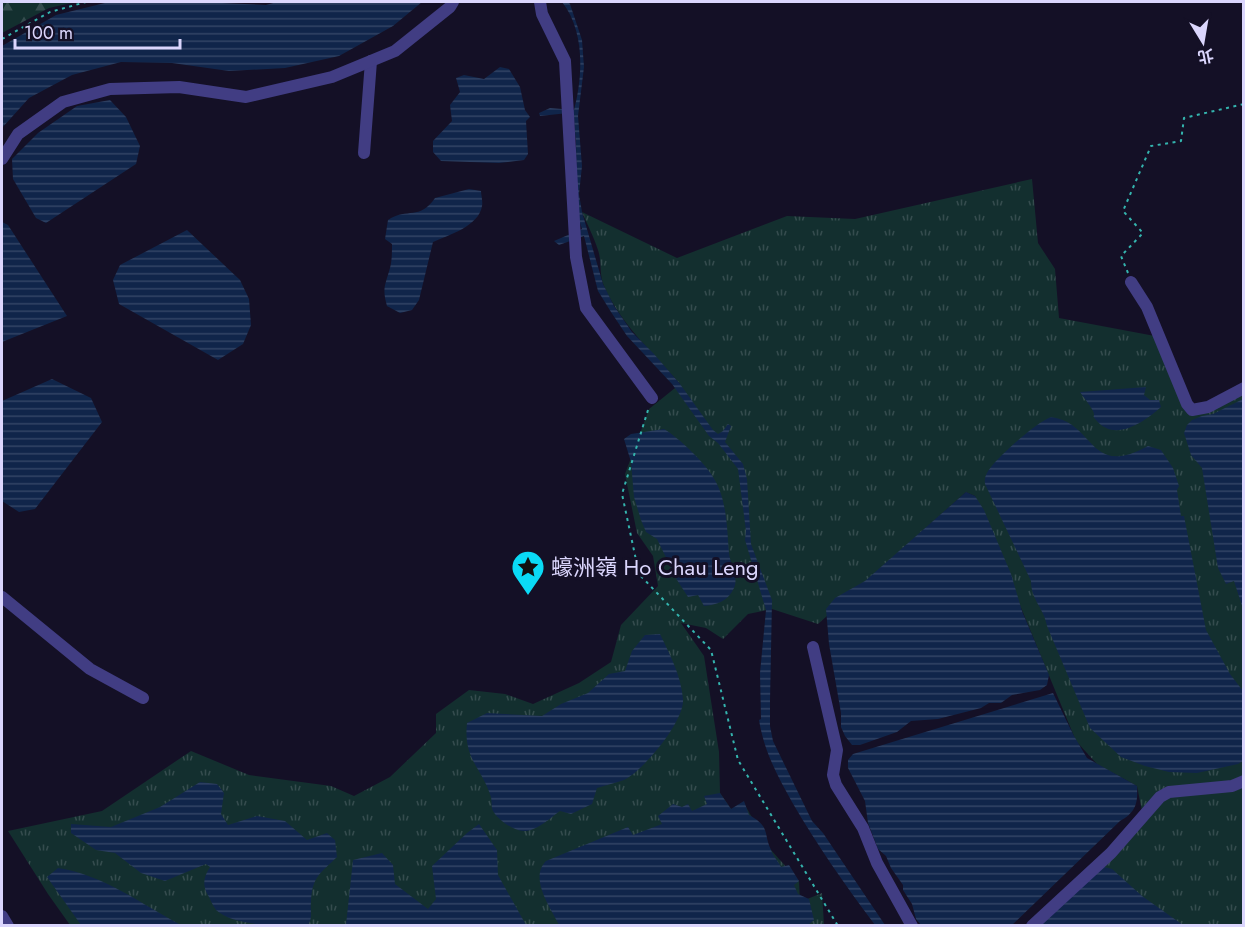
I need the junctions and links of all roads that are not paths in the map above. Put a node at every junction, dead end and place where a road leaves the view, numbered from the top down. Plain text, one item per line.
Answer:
1 (453, 2) edge
2 (540, 2) edge
3 (371, 61) junction
4 (364, 153) dead end
5 (2, 159) edge
6 (1131, 282) road end
7 (1244, 388) edge
8 (652, 398) road end
9 (2, 597) edge
10 (813, 647) dead end
11 (143, 698) dead end
12 (1244, 781) edge
13 (2, 916) edge
14 (8, 926) edge
15 (912, 926) edge
16 (1032, 926) edge

1 - 3 street
2 - 8 street
3 - 4 street
3 - 5 street
6 - 7 street
9 - 11 street
10 - 15 street
12 - 16 street
13 - 14 street

